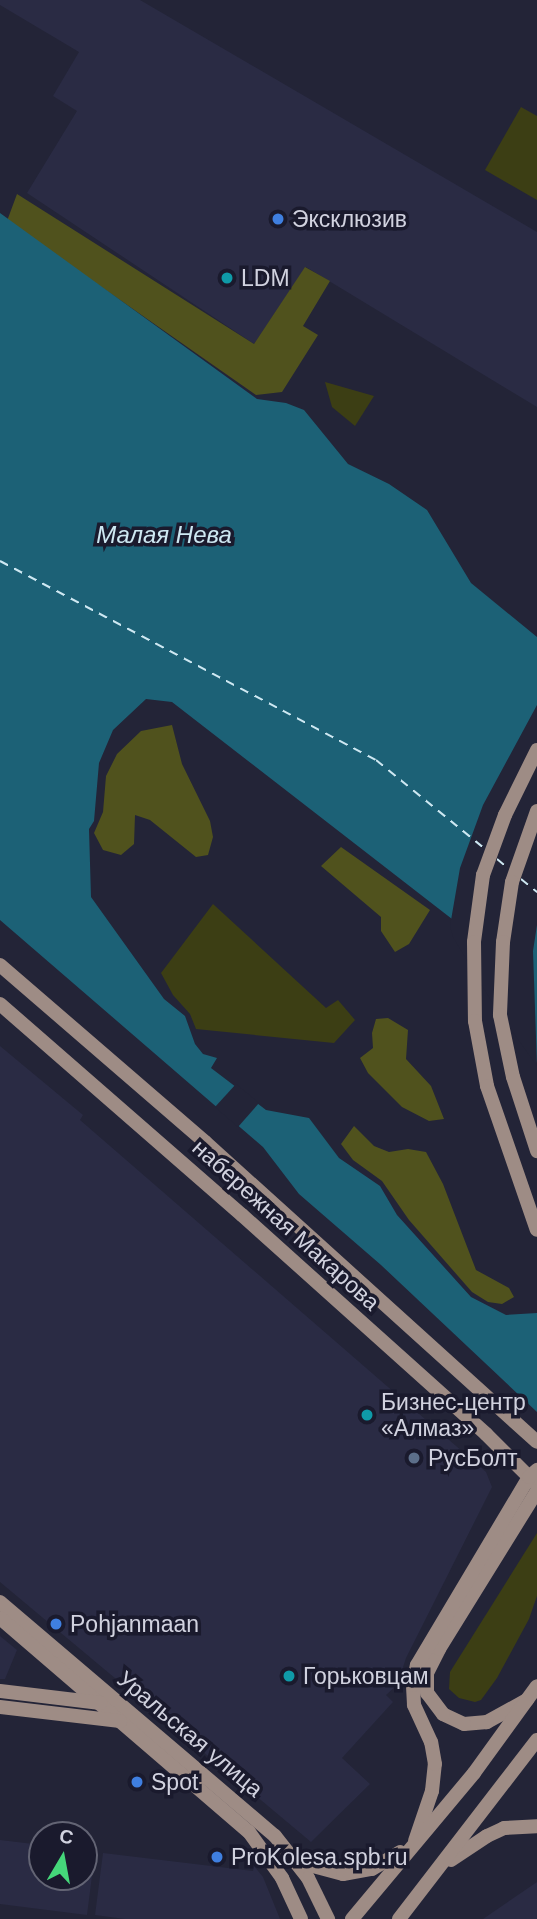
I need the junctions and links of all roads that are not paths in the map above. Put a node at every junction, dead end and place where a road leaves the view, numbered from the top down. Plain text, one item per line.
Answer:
1 (537, 750) edge
2 (537, 811) edge
3 (0, 965) edge
4 (0, 1004) edge
5 (537, 1151) edge
6 (537, 1230) edge
7 (537, 1441) edge
8 (534, 1477) edge
9 (537, 1491) edge
10 (537, 1510) edge
11 (521, 1517) junction
12 (0, 1602) edge
13 (0, 1618) edge
14 (61, 1670) junction
15 (537, 1686) edge
16 (0, 1691) edge
17 (52, 1697) junction
18 (527, 1700) junction
19 (99, 1702) junction
20 (0, 1706) edge
21 (126, 1718) junction
22 (537, 1740) edge
23 (537, 1826) edge
24 (413, 1844) junction
25 (284, 1846) junction
26 (441, 1867) junction
27 (301, 1919) edge
28 (328, 1919) edge
29 (352, 1919) edge
30 (398, 1919) edge

1 - 6 main road
2 - 5 main road
3 - 7 main road, набережная Макарова
4 - 8 main road, набережная Макарова
8 - 24 main road
9 - 11 main road
10 - 11 main road
11 - 18 main road
12 - 21 main road, Уральская улица
13 - 14 main road, Уральская улица
14 - 17 main road
14 - 19 main road, Уральская улица
15 - 18 main road
16 - 17 main road
17 - 19 main road
18 - 24 main road
19 - 21 main road
20 - 21 main road
21 - 25 main road, Уральская улица
21 - 27 main road, Уральская улица
22 - 26 main road
23 - 26 main road
24 - 25 main road
24 - 29 main road
25 - 28 main road, Уральская улица
26 - 30 main road

